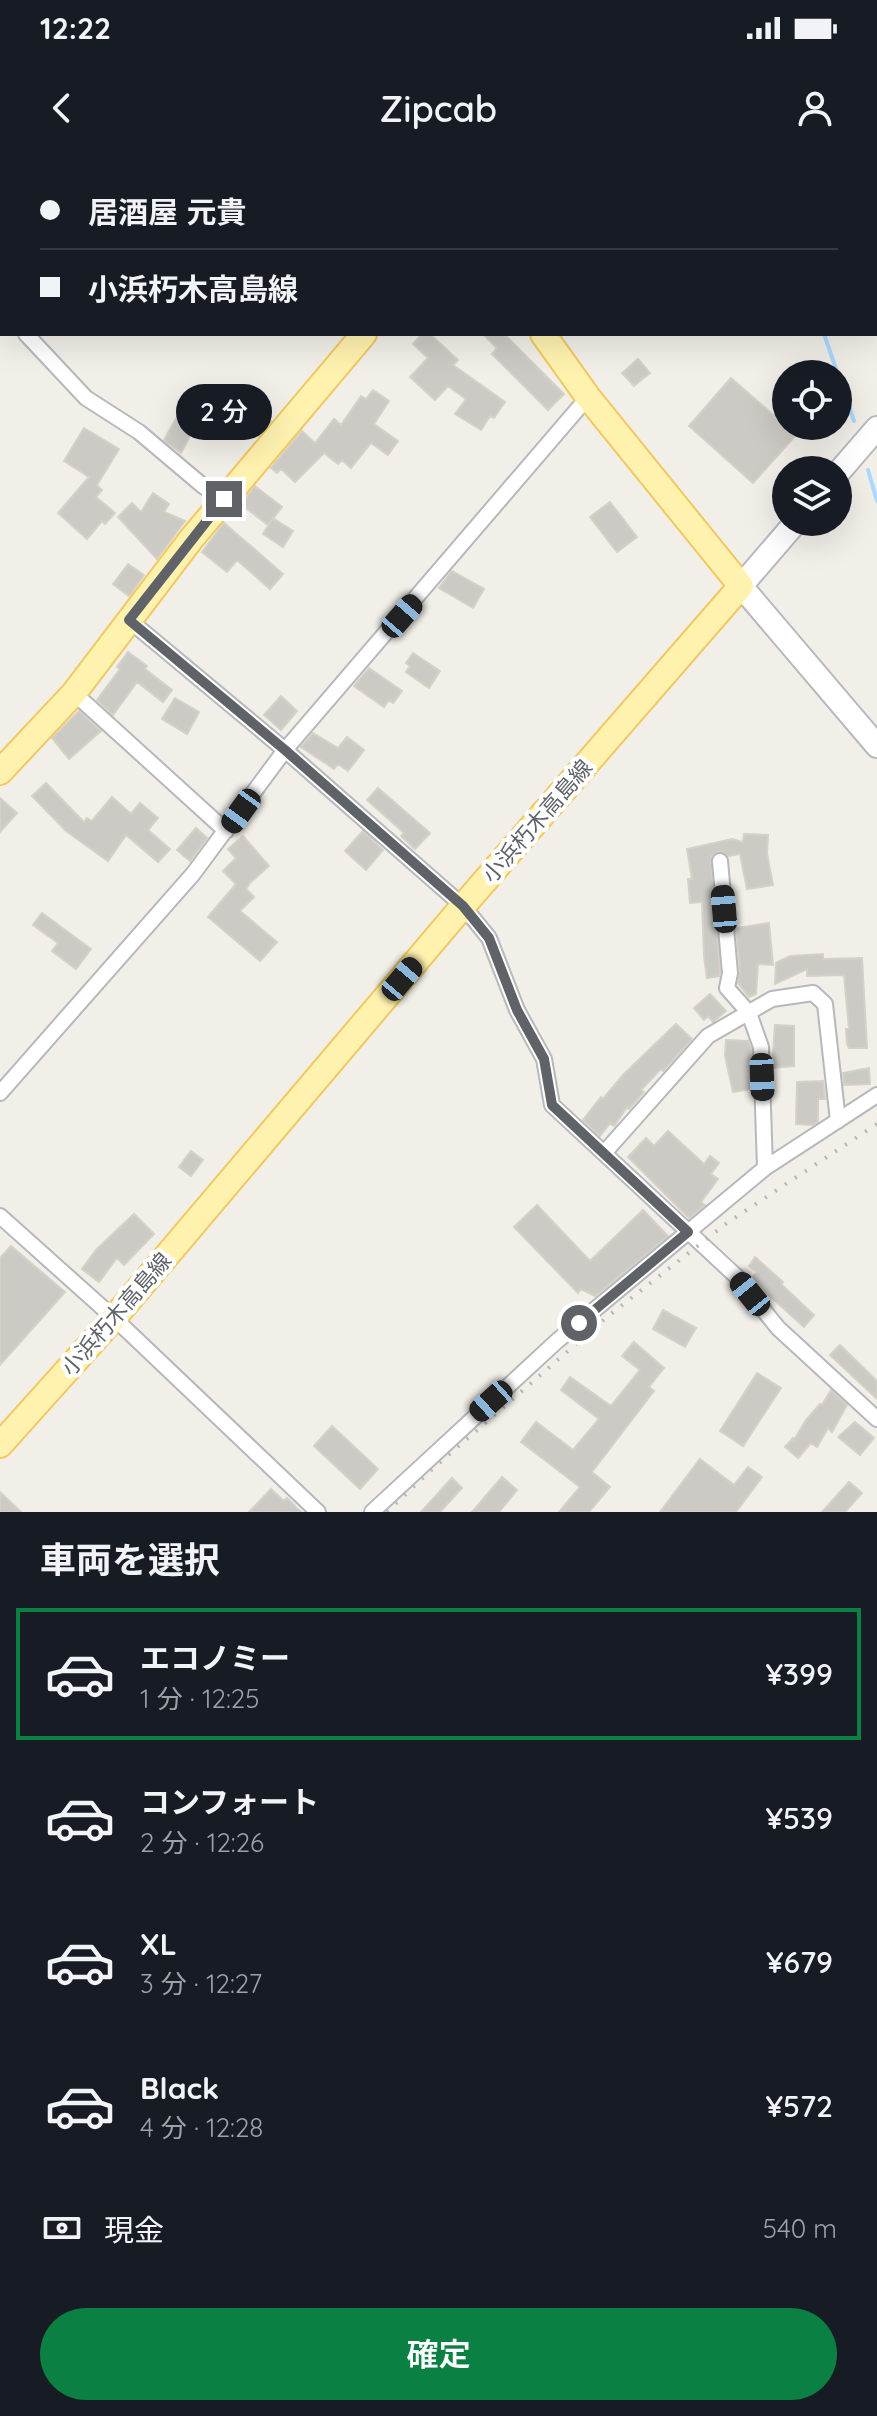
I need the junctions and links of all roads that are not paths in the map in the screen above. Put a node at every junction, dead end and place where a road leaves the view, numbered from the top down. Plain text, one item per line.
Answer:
1 (28, 336) edge
2 (362, 336) edge
3 (544, 336) edge
4 (588, 397) junction
5 (877, 428) edge
6 (852, 457) edge
7 (224, 499) junction
8 (784, 536) edge
9 (741, 586) junction
10 (129, 620) junction
11 (74, 693) junction
12 (877, 746) edge
13 (285, 750) junction
14 (0, 772) edge
15 (226, 831) junction
16 (720, 861) dead end
17 (463, 906) junction
18 (749, 1013) junction
19 (0, 1093) edge
20 (877, 1095) edge
21 (838, 1121) junction
22 (604, 1153) junction
23 (765, 1168) junction
24 (0, 1216) edge
25 (688, 1232) junction
26 (114, 1318) junction
27 (877, 1419) edge
28 (0, 1445) edge
29 (318, 1512) edge
30 (372, 1512) edge

1 - 7 street
2 - 7 main road
3 - 4 main road
4 - 9 main road
4 - 13 street
5 - 6 street
7 - 10 main road
8 - 9 street
9 - 12 street
9 - 17 main road, 小浜朽木高島線
10 - 11 main road
10 - 13 street
11 - 14 main road
11 - 15 street
13 - 15 street
13 - 17 street
15 - 19 street
16 - 18 street
17 - 22 street
17 - 26 main road, 小浜朽木高島線
18 - 21 street
18 - 22 street
18 - 23 street
20 - 21 street
21 - 23 street
22 - 25 street
23 - 25 street
24 - 26 street
25 - 27 street
25 - 30 street
26 - 28 main road, 小浜朽木高島線
26 - 29 street

